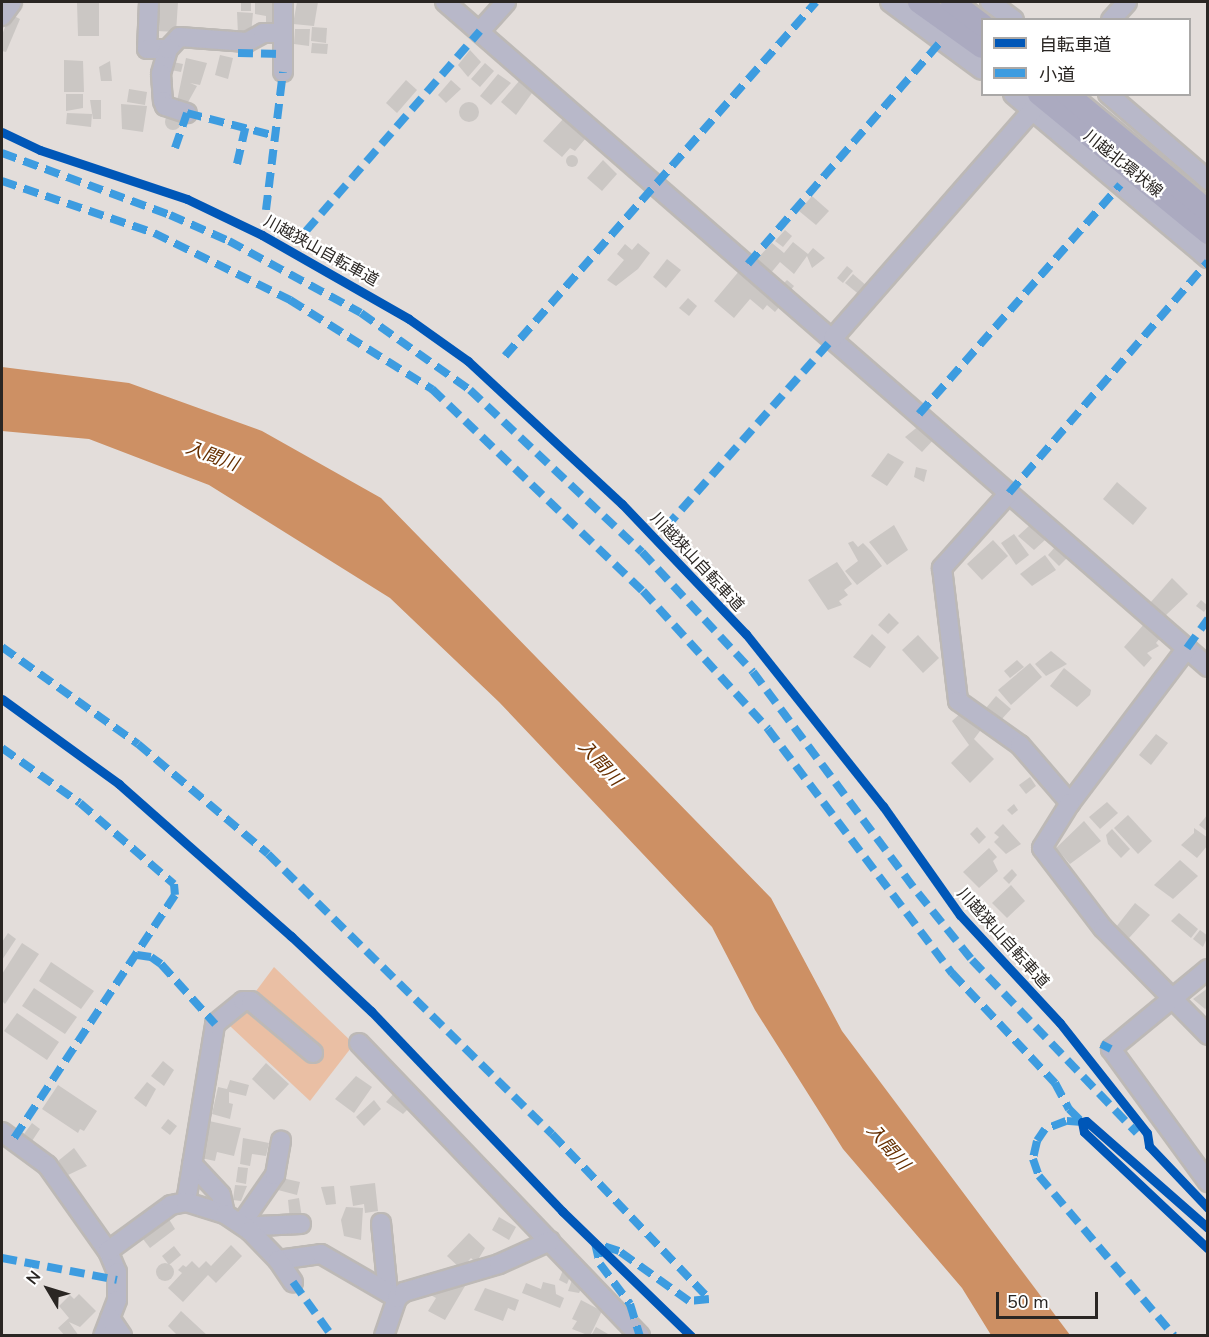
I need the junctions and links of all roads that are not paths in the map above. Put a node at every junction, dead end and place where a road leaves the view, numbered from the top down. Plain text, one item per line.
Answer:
1 (12, 2) edge
2 (149, 2) edge
3 (283, 2) edge
4 (445, 2) edge
5 (506, 2) edge
6 (890, 2) edge
7 (919, 2) edge
8 (952, 2) edge
9 (990, 2) edge
10 (1127, 2) edge
11 (2, 16) edge
12 (1011, 18) edge
13 (1113, 18) edge
14 (981, 24) edge
15 (480, 31) junction
16 (283, 33) junction
17 (981, 46) edge
18 (168, 49) junction
19 (981, 69) edge
20 (283, 72) dead end
21 (1018, 96) edge
22 (1069, 96) edge
23 (1110, 96) edge
24 (1036, 103) edge
25 (188, 113) dead end
26 (1208, 180) edge
27 (1208, 211) edge
28 (1208, 234) edge
29 (1208, 258) edge
30 (833, 339) junction
31 (1009, 493) junction
32 (1187, 648) junction
33 (1208, 667) edge
34 (1070, 803) junction
35 (1208, 969) edge
36 (1173, 998) junction
37 (1208, 1035) edge
38 (359, 1043) dead end
39 (313, 1053) dead end
40 (2, 1132) edge
41 (281, 1141) dead end
42 (192, 1164) junction
43 (1208, 1182) edge
44 (186, 1202) junction
45 (225, 1214) junction
46 (381, 1223) dead end
47 (301, 1224) dead end
48 (245, 1227) junction
49 (550, 1241) junction
50 (108, 1251) junction
51 (278, 1260) junction
52 (293, 1282) dead end
53 (392, 1295) junction
54 (110, 1318) junction
55 (103, 1335) edge
56 (122, 1335) edge
57 (384, 1335) edge
58 (640, 1335) edge

1 - 11 street
2 - 18 street
3 - 16 street
4 - 15 street
5 - 15 street
6 - 19 street
7 - 17 main road
8 - 14 main road
9 - 12 street
10 - 13 street
15 - 30 street
16 - 18 street
16 - 20 street
18 - 25 street
21 - 24 street
22 - 27 main road, 川越北環状線
23 - 26 street
24 - 28 main road, 川越北環状線
24 - 29 street
24 - 30 street
30 - 31 street
31 - 32 street
31 - 34 street
32 - 33 street
32 - 34 street
34 - 36 street
35 - 36 street
36 - 37 street
36 - 43 street
38 - 49 street
39 - 42 street
40 - 50 street
41 - 48 street
42 - 44 street
42 - 45 street
44 - 45 street
44 - 50 street
45 - 48 street
46 - 53 street
47 - 48 street
48 - 51 street
49 - 53 street
49 - 58 street
50 - 54 street
51 - 52 street
51 - 53 street
53 - 57 street
54 - 55 street
54 - 56 street

